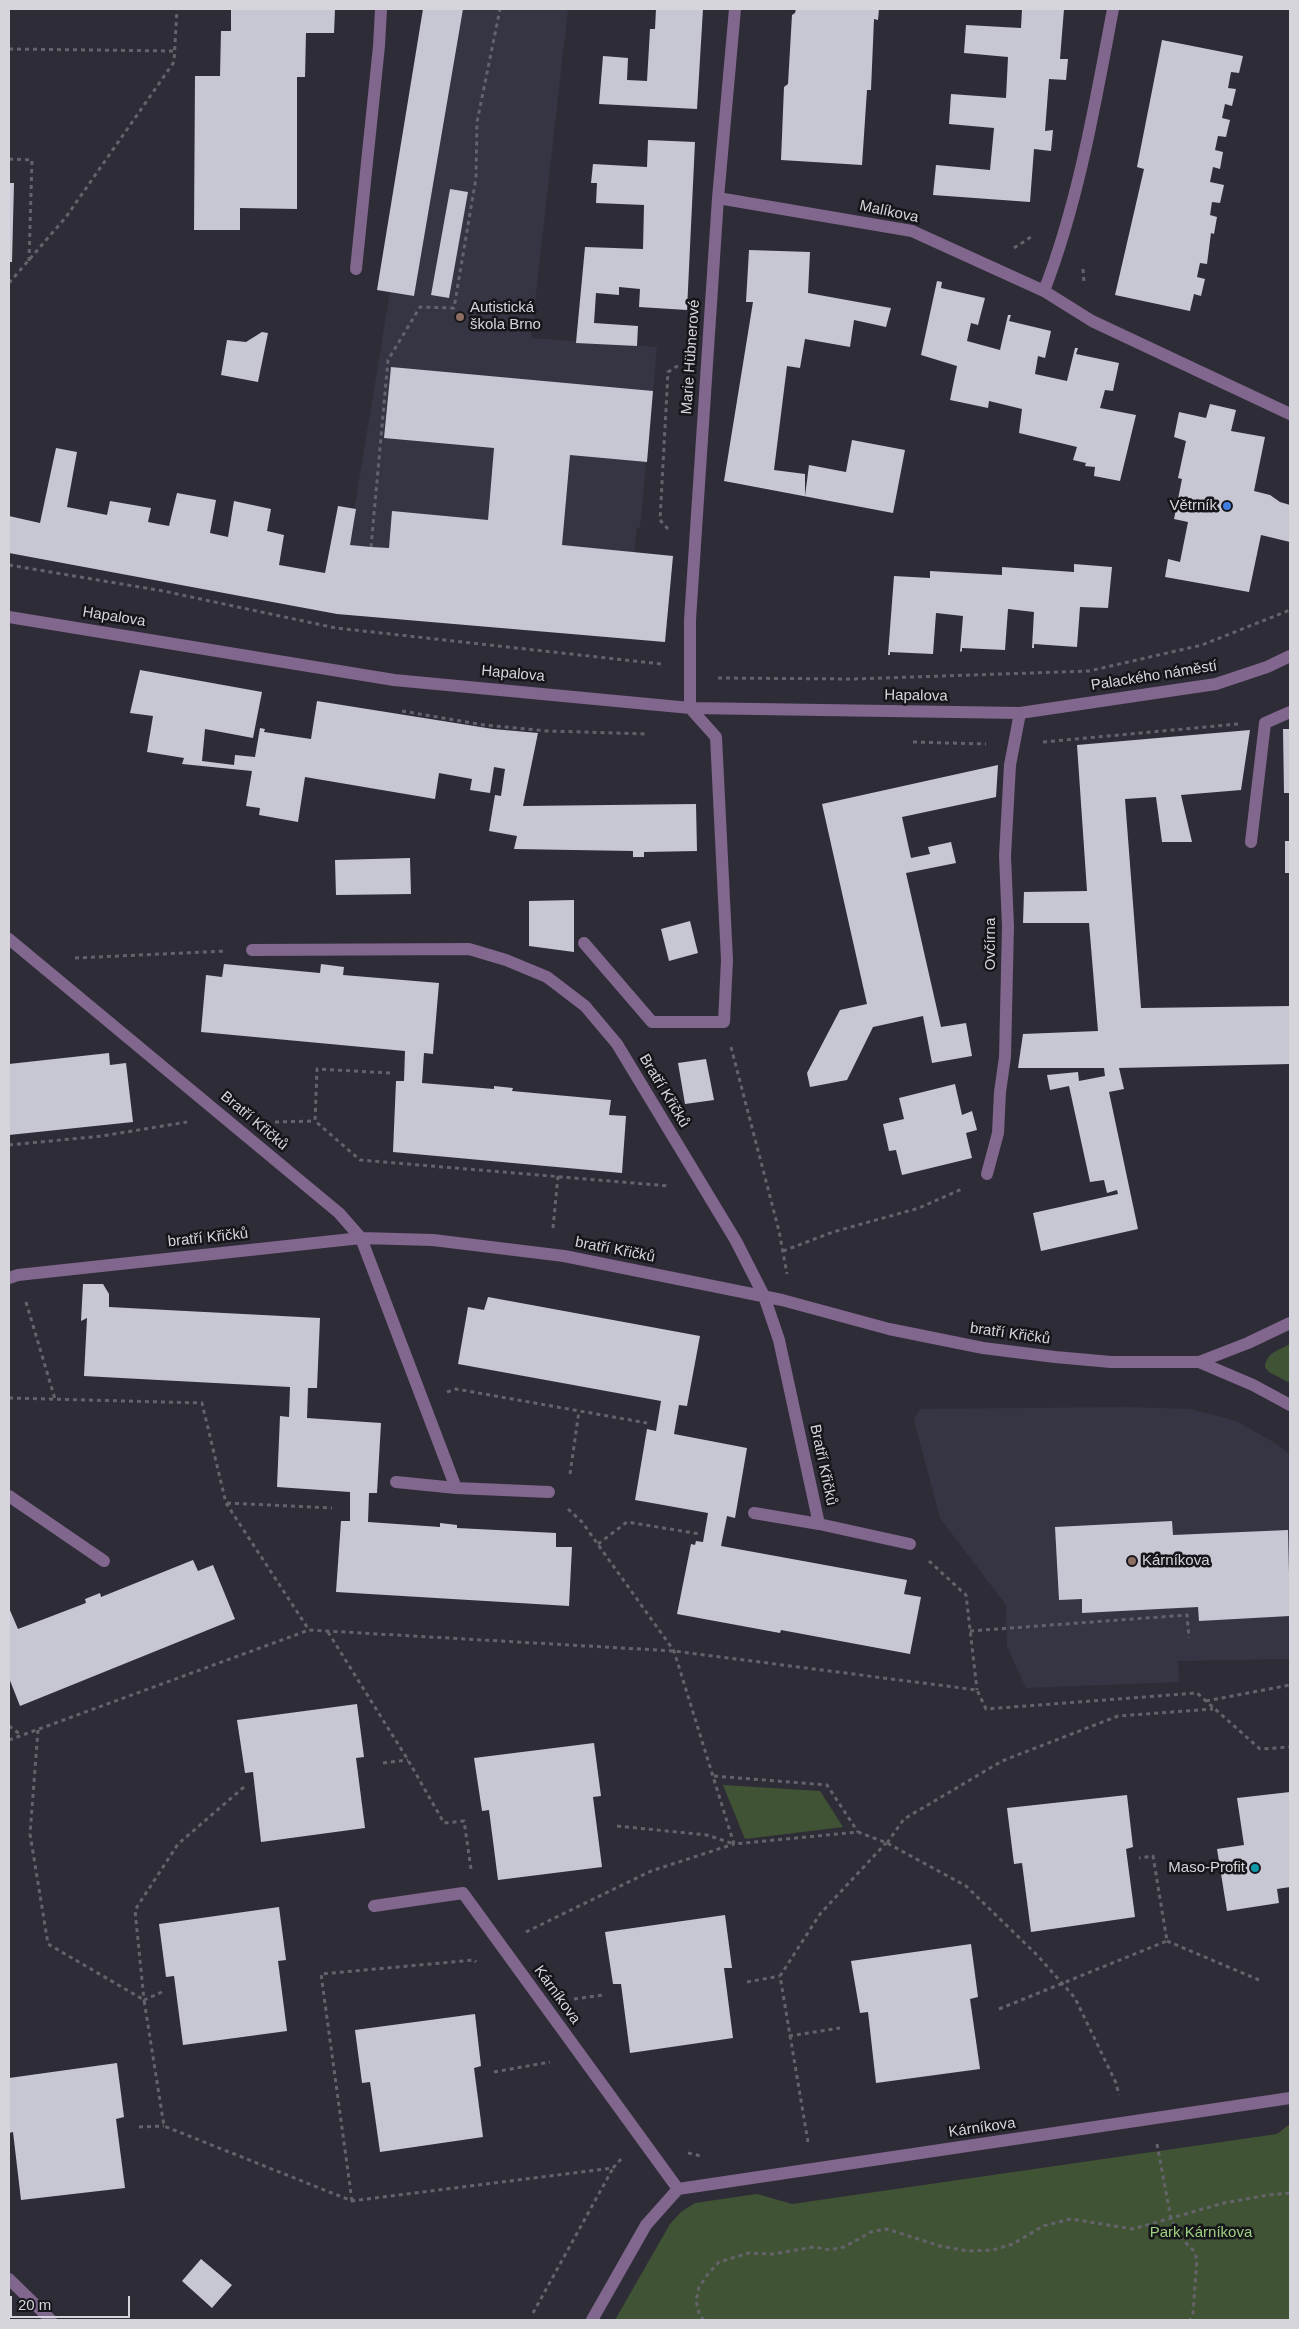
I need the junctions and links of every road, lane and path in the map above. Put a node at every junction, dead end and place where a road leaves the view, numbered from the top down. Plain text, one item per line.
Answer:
1 (177, 9) edge
2 (381, 9) edge
3 (500, 9) edge
4 (735, 9) edge
5 (1113, 9) edge
6 (9, 49) edge
7 (175, 51) junction
8 (9, 159) edge
9 (718, 198) junction
10 (1036, 234) dead end
11 (1012, 249) dead end
12 (28, 261) junction
13 (1081, 261) dead end
14 (356, 269) dead end
15 (9, 284) edge
16 (1085, 288) dead end
17 (1044, 292) junction
18 (1290, 414) edge
19 (371, 547) dead end
20 (9, 566) edge
21 (1290, 610) edge
22 (9, 617) edge
23 (1290, 656) edge
24 (690, 677) junction
25 (690, 708) junction
26 (1290, 712) edge
27 (1020, 714) junction
28 (1251, 842) dead end
29 (9, 939) edge
30 (584, 943) dead end
31 (252, 950) joint
32 (34, 959) junction
33 (724, 1022) junction
34 (390, 1073) dead end
35 (222, 1116) junction
36 (9, 1145) edge
37 (988, 1174) joint
38 (558, 1176) junction
39 (705, 1189) junction
40 (361, 1238) junction
41 (783, 1251) junction
42 (550, 1254) junction
43 (12, 1275) edge
44 (787, 1276) dead end
45 (764, 1296) junction
46 (1290, 1323) edge
47 (1199, 1362) junction
48 (456, 1389) dead end
49 (9, 1398) edge
50 (55, 1400) junction
51 (1290, 1405) edge
52 (579, 1411) junction
53 (647, 1423) dead end
54 (569, 1477) dead end
55 (396, 1482) dead end
56 (456, 1488) junction
57 (549, 1492) joint
58 (9, 1496) edge
59 (226, 1503) junction
60 (332, 1508) dead end
61 (754, 1513) dead end
62 (819, 1524) junction
63 (700, 1534) dead end
64 (598, 1544) junction
65 (910, 1544) joint
66 (104, 1561) dead end
67 (309, 1630) junction
68 (328, 1631) junction
69 (970, 1631) junction
70 (1189, 1638) dead end
71 (674, 1651) junction
72 (1290, 1685) edge
73 (977, 1690) junction
74 (1206, 1701) junction
75 (1213, 1709) junction
76 (9, 1726) edge
77 (38, 1730) junction
78 (21, 1735) junction
79 (9, 1740) edge
80 (1290, 1747) edge
81 (408, 1760) junction
82 (383, 1763) dead end
83 (714, 1776) junction
84 (244, 1787) dead end
85 (617, 1826) dead end
86 (858, 1832) junction
87 (887, 1843) junction
88 (734, 1844) junction
89 (1140, 1858) dead end
90 (472, 1874) dead end
91 (374, 1906) dead end
92 (519, 1936) dead end
93 (1167, 1941) junction
94 (480, 1967) dead end
95 (780, 1976) junction
96 (1258, 1980) dead end
97 (747, 1982) dead end
98 (1061, 1982) junction
99 (162, 1992) dead end
100 (603, 1995) dead end
101 (144, 2000) junction
102 (568, 2000) dead end
103 (999, 2009) dead end
104 (840, 2028) dead end
105 (789, 2036) junction
106 (551, 2062) dead end
107 (494, 2072) dead end
108 (1120, 2098) dead end
109 (1290, 2098) edge
110 (164, 2126) junction
111 (139, 2127) dead end
112 (809, 2147) dead end
113 (686, 2152) dead end
114 (626, 2154) dead end
115 (1158, 2154) dead end
116 (710, 2156) dead end
117 (613, 2168) junction
118 (678, 2190) junction
119 (1290, 2194) edge
120 (352, 2201) junction
121 (1171, 2219) junction
122 (9, 2279) edge
123 (532, 2313) dead end
124 (51, 2320) edge
125 (592, 2320) edge
126 (704, 2320) edge
127 (1190, 2320) edge

1 - 7 path
2 - 14 street
3 - 19 path
4 - 9 street, Marie Hübnerové
5 - 17 street
6 - 7 path
7 - 12 path
8 - 12 path
9 - 17 street, Malíkova
9 - 24 street, Marie Hübnerové
10 - 11 path
12 - 15 path
13 - 16 path
17 - 18 street, Malíkova
20 - 24 path
21 - 24 path
22 - 25 street, Hapalova
23 - 27 street, Palackého náměstí
24 - 25 street, Marie Hübnerové
25 - 27 street, Hapalova
25 - 33 street
26 - 28 street
27 - 37 street, Ovčírna
29 - 32 street, Bratří Křičků
30 - 33 street
31 - 32 path
31 - 39 street, Bratří Křičků
32 - 35 street, Bratří Křičků
33 - 41 path
34 - 38 path
35 - 36 path
35 - 40 street, Bratří Křičků
37 - 41 path
38 - 39 path
38 - 42 path
39 - 45 street, Bratří Křičků
40 - 42 street, bratří Křičků
40 - 43 street, bratří Křičků
40 - 56 street, Bratří Křičků
41 - 44 path
42 - 45 street, bratří Křičků
43 - 50 path
45 - 47 street, bratří Křičků
45 - 62 street, Bratří Křičků
46 - 47 street
47 - 51 street
48 - 52 path
49 - 50 path
50 - 59 path
52 - 53 path
52 - 54 path
55 - 56 street
56 - 57 street
57 - 64 path
58 - 66 street
59 - 60 path
59 - 67 path
61 - 62 street, Bratří Křičků
62 - 65 street, Bratří Křičků
63 - 64 path
64 - 71 path
65 - 69 path
67 - 68 path
67 - 77 path
68 - 71 path
68 - 81 path
69 - 70 path
69 - 73 path
71 - 73 path
71 - 83 path
72 - 74 path
73 - 74 path
74 - 75 path
75 - 80 path
75 - 87 path
76 - 78 path
77 - 78 path
77 - 101 path
78 - 79 path
81 - 82 path
81 - 90 path
83 - 86 path
83 - 88 path
84 - 101 path
85 - 88 path
86 - 87 path
86 - 88 path
87 - 95 path
87 - 98 path
88 - 92 path
89 - 93 path
91 - 118 street, Kárníkova
93 - 96 path
93 - 98 path
94 - 120 path
95 - 97 path
95 - 105 path
98 - 103 path
98 - 108 path
99 - 101 path
100 - 102 path
101 - 110 path
104 - 105 path
105 - 112 path
106 - 107 path
109 - 118 street, Kárníkova
110 - 111 path
110 - 120 path
113 - 116 path
114 - 117 path
115 - 121 path
117 - 120 path
117 - 123 path
118 - 125 street
119 - 121 path
121 - 126 path
121 - 127 path
122 - 124 street

